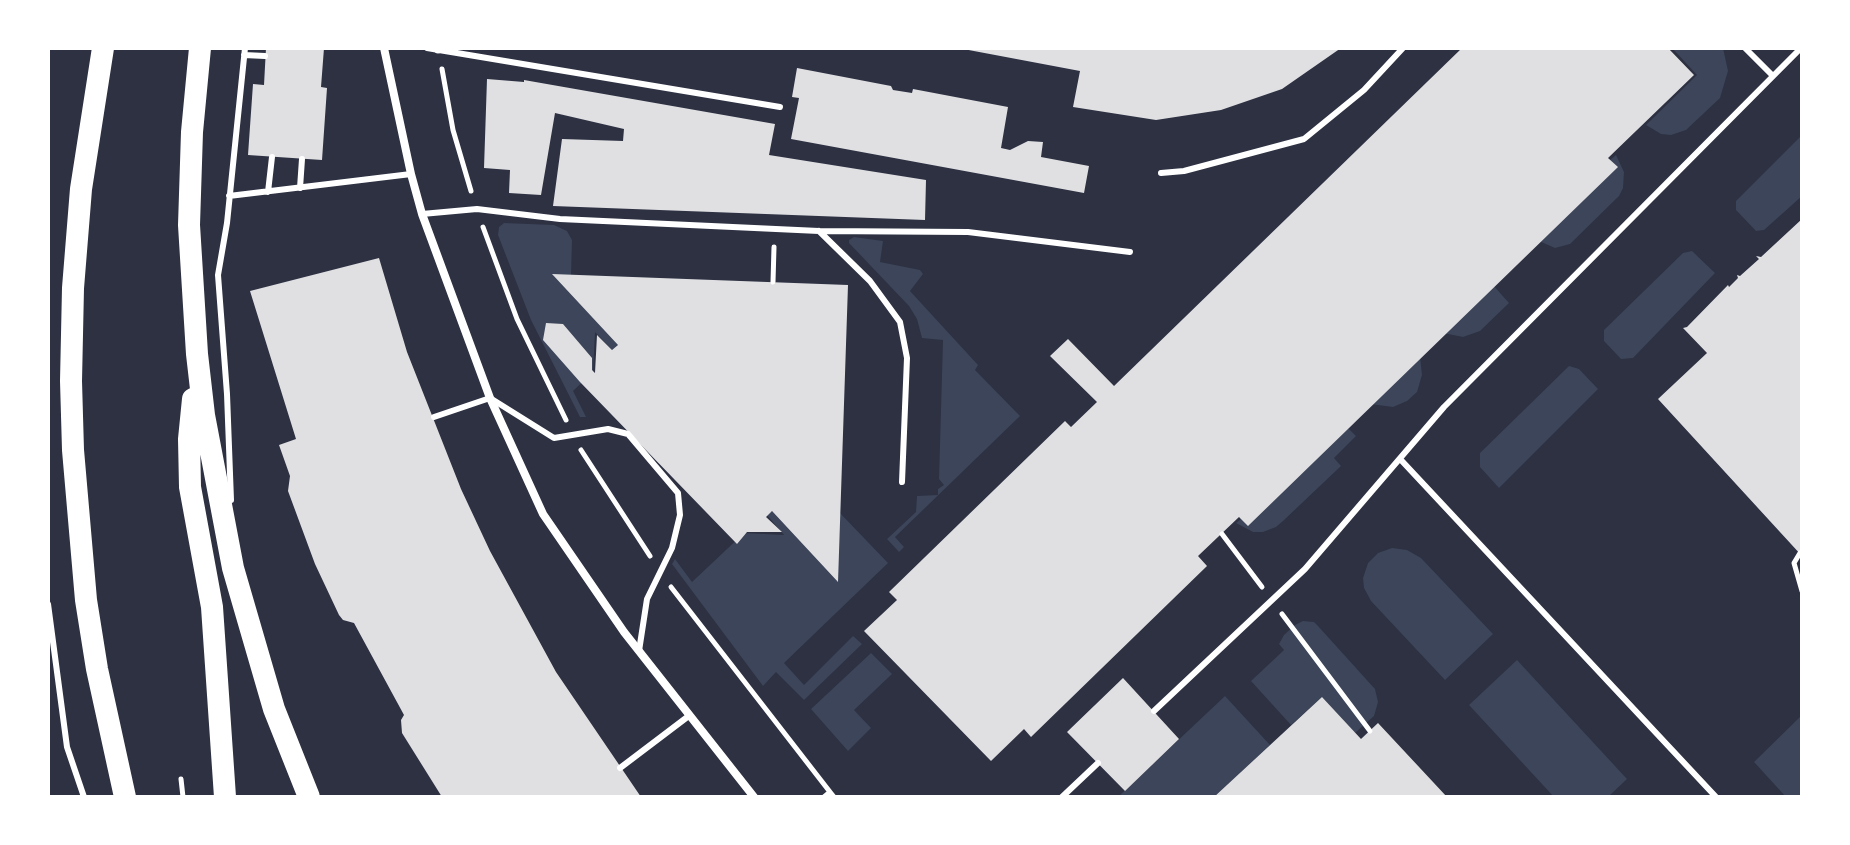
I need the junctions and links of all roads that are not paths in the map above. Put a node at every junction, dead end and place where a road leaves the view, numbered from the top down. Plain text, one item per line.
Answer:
1 (103, 48) edge
2 (200, 48) edge
3 (384, 48) edge
4 (427, 48) edge
5 (1403, 48) edge
6 (1745, 48) edge
7 (1801, 48) edge
8 (438, 49) edge
9 (244, 52) edge
10 (265, 56) dead end
11 (1773, 76) junction
12 (780, 107) dead end
13 (272, 157) dead end
14 (302, 159) dead end
15 (1161, 173) dead end
16 (411, 174) junction
17 (300, 188) junction
18 (268, 192) junction
19 (229, 196) junction
20 (422, 214) junction
21 (819, 231) junction
22 (1130, 252) dead end
23 (197, 354) junction
24 (490, 398) junction
25 (434, 417) dead end
26 (1401, 460) junction
27 (902, 482) dead end
28 (233, 568) junction
29 (48, 604) edge
30 (639, 651) junction
31 (1154, 711) dead end
32 (690, 715) junction
33 (1098, 763) dead end
34 (620, 768) dead end
35 (125, 791) edge
36 (84, 797) edge
37 (225, 797) edge
38 (309, 797) edge
39 (754, 797) edge
40 (1062, 797) edge
41 (1716, 797) edge

1 - 35 highway
2 - 23 highway
3 - 16 street
4 - 8 lane
5 - 15 lane
6 - 11 lane
7 - 11 lane
8 - 12 lane
9 - 10 lane
9 - 19 lane
11 - 26 lane
13 - 18 lane
14 - 17 lane
16 - 17 lane
16 - 20 street
17 - 18 lane
18 - 19 lane
19 - 28 lane
20 - 21 lane
20 - 24 street
21 - 22 lane
21 - 27 lane
23 - 28 highway
23 - 37 highway
24 - 25 lane
24 - 30 street
24 - 30 lane
26 - 31 lane
26 - 41 lane
28 - 38 highway
29 - 36 lane
30 - 32 street
32 - 34 lane
32 - 39 street
33 - 40 lane

